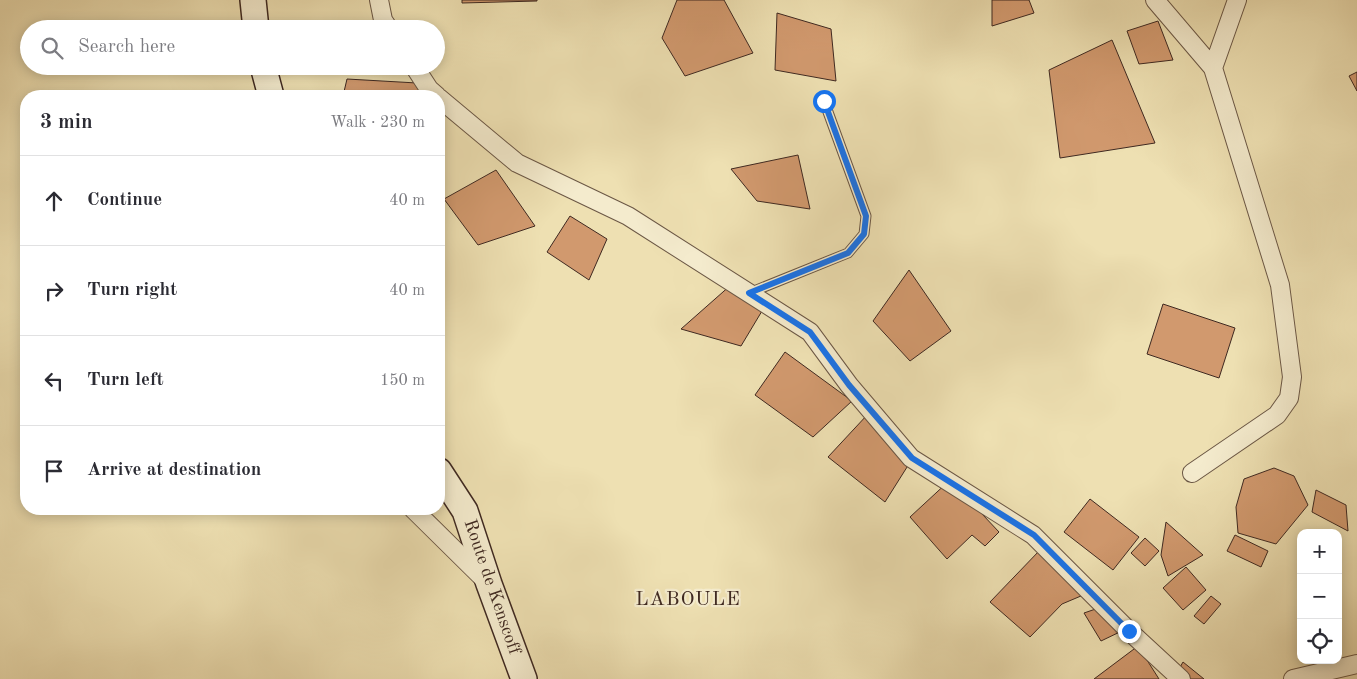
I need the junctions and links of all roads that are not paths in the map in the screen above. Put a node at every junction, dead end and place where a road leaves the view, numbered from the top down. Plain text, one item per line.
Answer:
1 (252, 0) edge
2 (379, 0) edge
3 (1155, 0) edge
4 (1237, 0) edge
5 (255, 20) edge
6 (383, 20) edge
7 (1213, 68) junction
8 (265, 75) edge
9 (420, 75) edge
10 (269, 90) edge
11 (429, 90) edge
12 (824, 101) dead end
13 (445, 103) edge
14 (749, 293) junction
15 (1192, 473) dead end
16 (445, 480) edge
17 (419, 515) edge
18 (489, 584) junction
19 (1357, 664) edge
20 (524, 679) edge
21 (1181, 679) edge
22 (1293, 679) edge

1 - 5 main road
2 - 6 street
3 - 7 street
4 - 7 street
7 - 15 street
8 - 10 main road
9 - 11 street
12 - 14 lane
13 - 14 street
14 - 21 street
16 - 18 main road, Route de Kenscoff
17 - 18 street
18 - 20 main road, Route de Kenscoff
19 - 22 street

